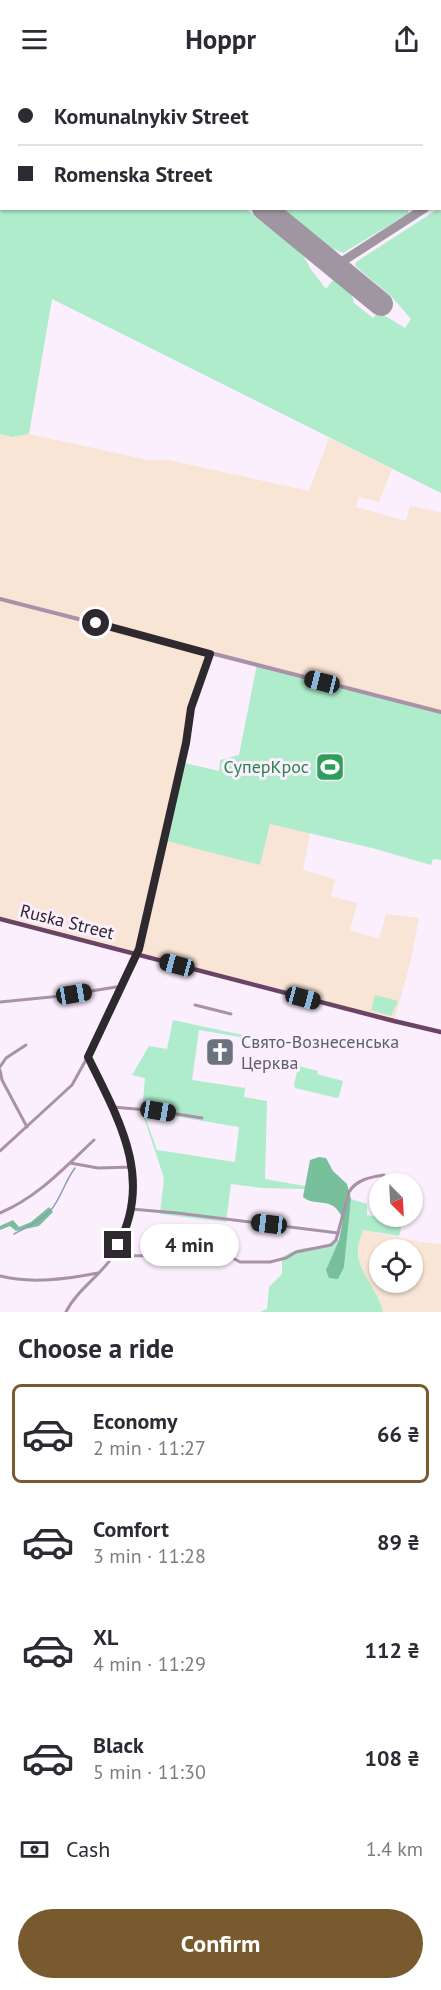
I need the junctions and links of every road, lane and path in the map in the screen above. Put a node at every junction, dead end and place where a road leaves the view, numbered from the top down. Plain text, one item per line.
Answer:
1 (0, 599) edge
2 (210, 654) junction
3 (441, 712) edge
4 (0, 919) edge
5 (137, 955) junction
6 (122, 986) junction
7 (0, 1002) edge
8 (195, 1005) dead end
9 (231, 1014) dead end
10 (441, 1032) edge
11 (26, 1045) dead end
12 (88, 1057) junction
13 (0, 1068) edge
14 (113, 1107) junction
15 (202, 1119) dead end
16 (27, 1127) junction
17 (94, 1140) dead end
18 (0, 1151) edge
19 (70, 1163) junction
20 (133, 1167) junction
21 (369, 1178) edge
22 (131, 1209) junction
23 (0, 1213) edge
24 (338, 1233) junction
25 (113, 1256) junction
26 (100, 1273) junction
27 (0, 1276) edge
28 (66, 1312) edge

1 - 2 street
2 - 3 street
2 - 5 street
4 - 5 main road, Ruska Street
5 - 6 street
5 - 10 main road, Ruska Street
6 - 7 street
6 - 12 street
8 - 9 street
11 - 13 street
12 - 14 street
12 - 16 street
13 - 16 street
14 - 15 street
14 - 20 street
16 - 18 street
17 - 19 street
19 - 20 street
19 - 23 street
20 - 22 street
21 - 24 street
22 - 24 street
22 - 25 street
24 - 25 street
25 - 26 street
26 - 27 street
26 - 28 street

